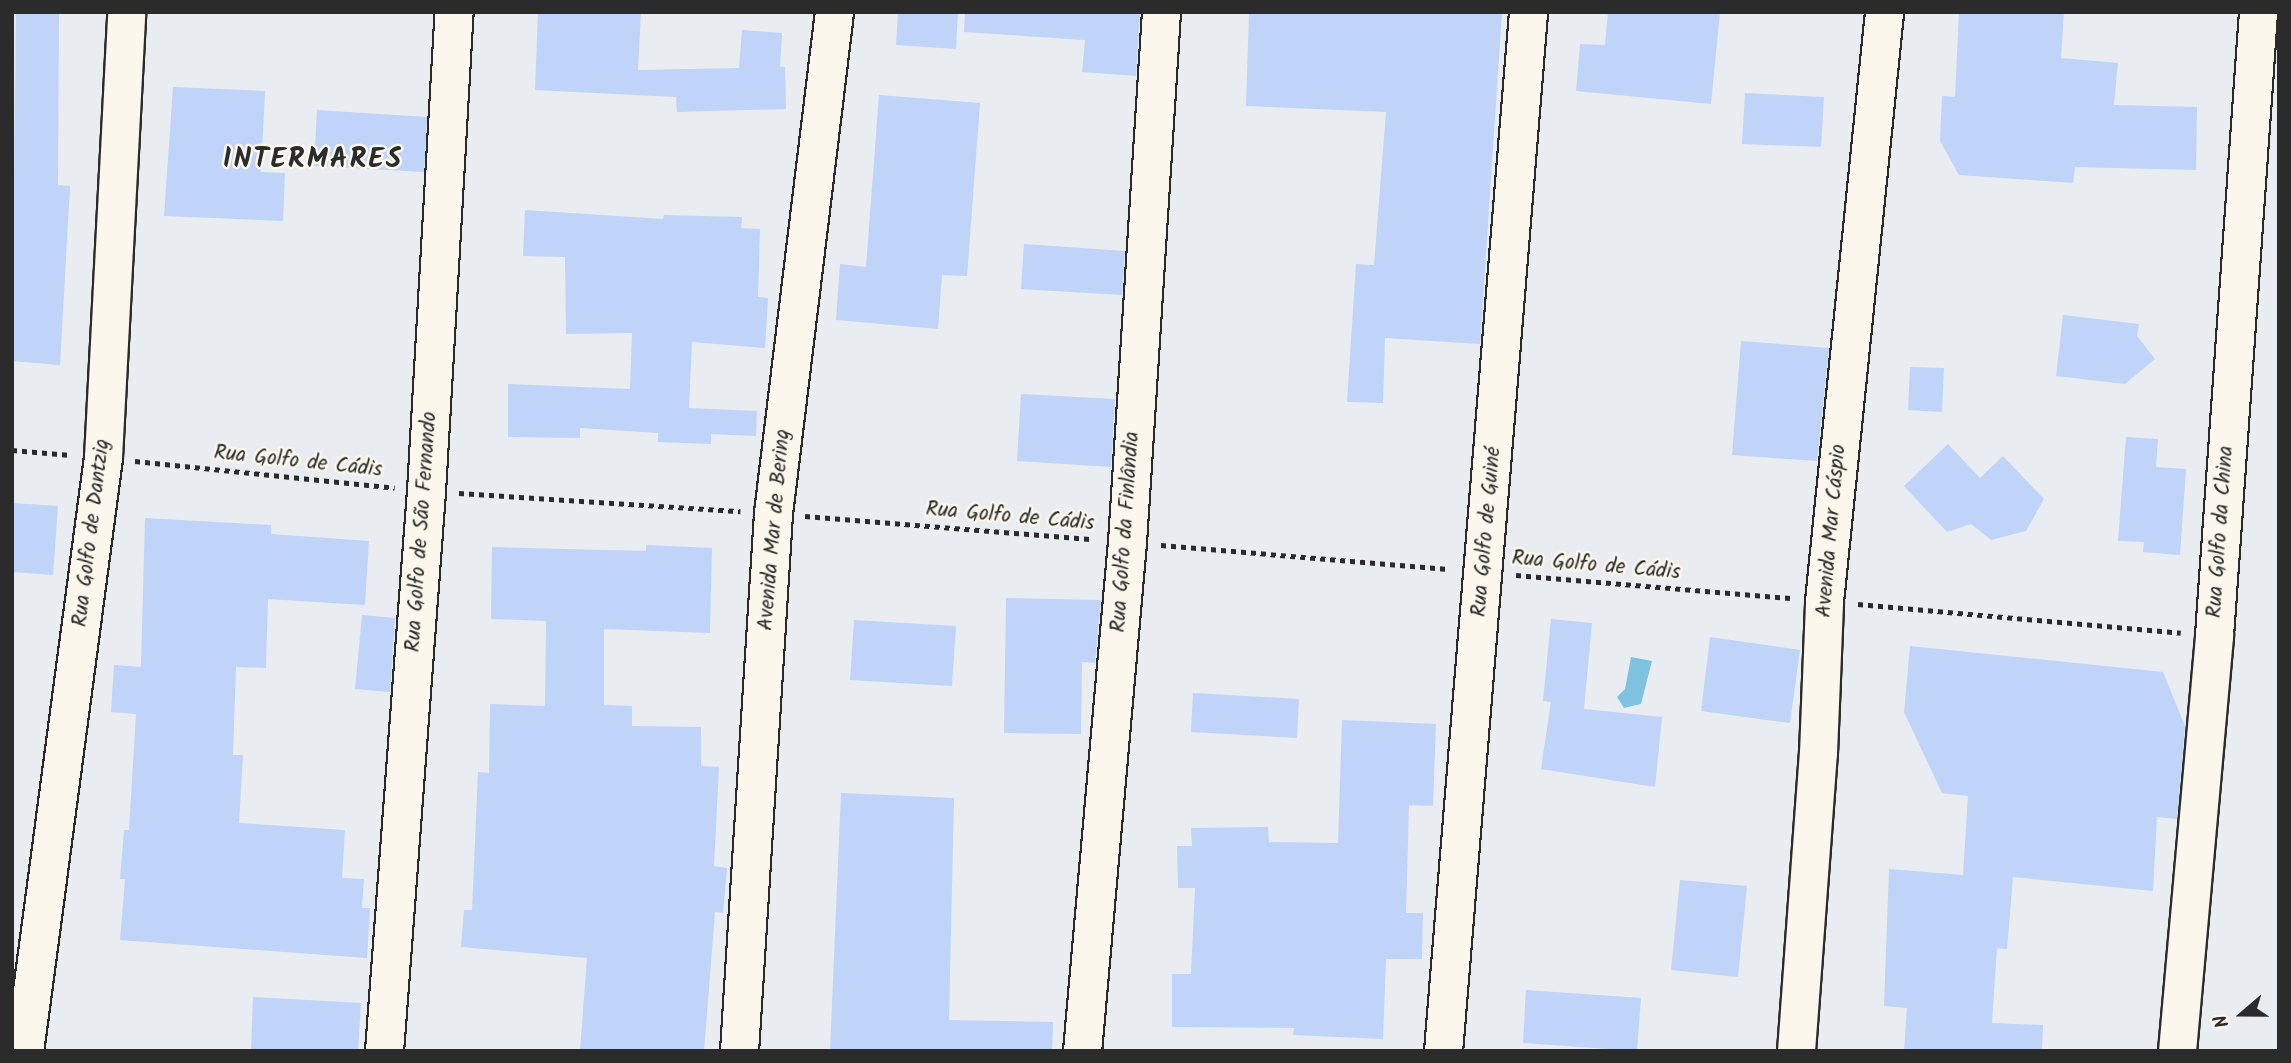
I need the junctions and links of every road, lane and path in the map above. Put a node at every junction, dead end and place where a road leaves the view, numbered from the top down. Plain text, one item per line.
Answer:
1 (126, 12) edge
2 (454, 12) edge
3 (834, 12) edge
4 (1161, 12) edge
5 (1528, 12) edge
6 (1884, 12) edge
7 (2258, 12) edge
8 (12, 450) edge
9 (103, 457) junction
10 (426, 491) junction
11 (774, 513) junction
12 (1127, 542) junction
13 (1484, 572) junction
14 (1824, 601) junction
15 (2214, 635) junction
16 (24, 1051) edge
17 (384, 1051) edge
18 (739, 1051) edge
19 (1082, 1051) edge
20 (1443, 1051) edge
21 (1796, 1051) edge
22 (2177, 1051) edge

1 - 9 street, Rua Golfo de Dantzig
2 - 10 street, Rua Golfo de São Fernando
3 - 11 street, Avenida Mar de Bering
4 - 12 street, Rua Golfo da Finlândia
5 - 13 street, Rua Golfo de Guiné
6 - 14 street, Avenida Mar Cáspio
7 - 15 street, Rua Golfo da China
8 - 9 path, Rua Golfo de Cádis
9 - 10 path, Rua Golfo de Cádis
9 - 16 street, Rua Golfo de Dantzig
10 - 11 path, Rua Golfo de Cádis
10 - 17 street, Rua Golfo de São Fernando
11 - 12 path, Rua Golfo de Cádis
11 - 18 street, Avenida Mar de Bering
12 - 13 path, Rua Golfo de Cádis
12 - 19 street, Rua Golfo da Finlândia
13 - 14 path, Rua Golfo de Cádis
13 - 20 street, Rua Golfo de Guiné
14 - 15 path, Rua Golfo de Cádis
14 - 21 street, Avenida Mar Cáspio
15 - 22 street, Rua Golfo da China

